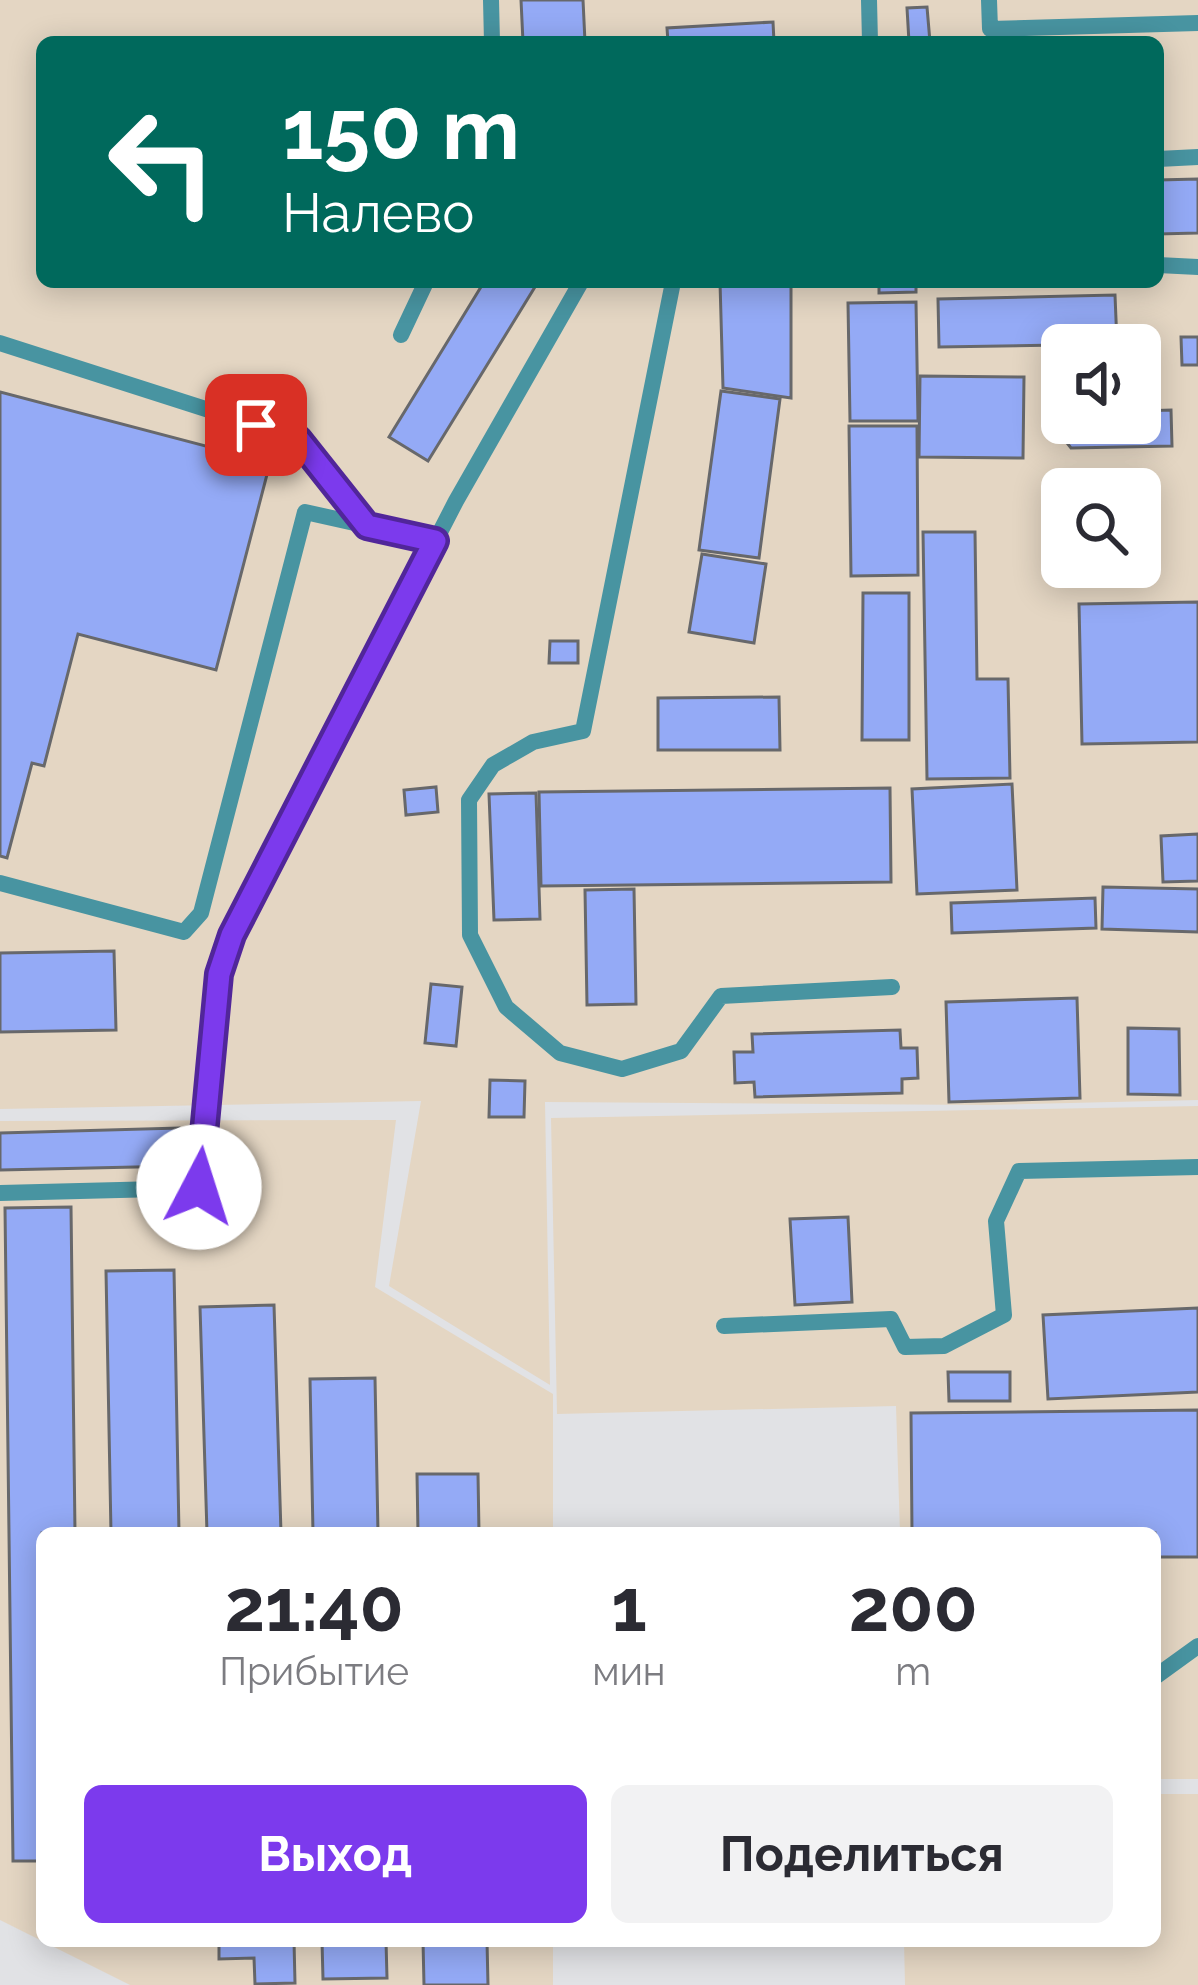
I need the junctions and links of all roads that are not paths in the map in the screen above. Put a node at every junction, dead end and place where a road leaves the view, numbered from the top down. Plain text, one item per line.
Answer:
1 (491, 0) edge
2 (869, 0) edge
3 (988, 0) edge
4 (1198, 23) edge
5 (492, 36) edge
6 (870, 36) edge
7 (1198, 157) edge
8 (1164, 160) edge
9 (1164, 266) edge
10 (1198, 267) edge
11 (423, 288) edge
12 (578, 288) edge
13 (673, 288) edge
14 (401, 335) dead end
15 (0, 343) edge
16 (367, 526) junction
17 (435, 541) junction
18 (0, 883) edge
19 (892, 987) dead end
20 (1198, 1167) edge
21 (0, 1193) edge
22 (724, 1326) dead end
23 (1198, 1646) edge
24 (1161, 1673) edge

1 - 5 lane
2 - 6 lane
3 - 4 lane
7 - 8 lane
9 - 10 lane
11 - 14 lane
12 - 17 lane
13 - 19 lane
15 - 16 lane
16 - 17 lane
16 - 18 lane
17 - 21 lane
20 - 22 lane
23 - 24 lane

